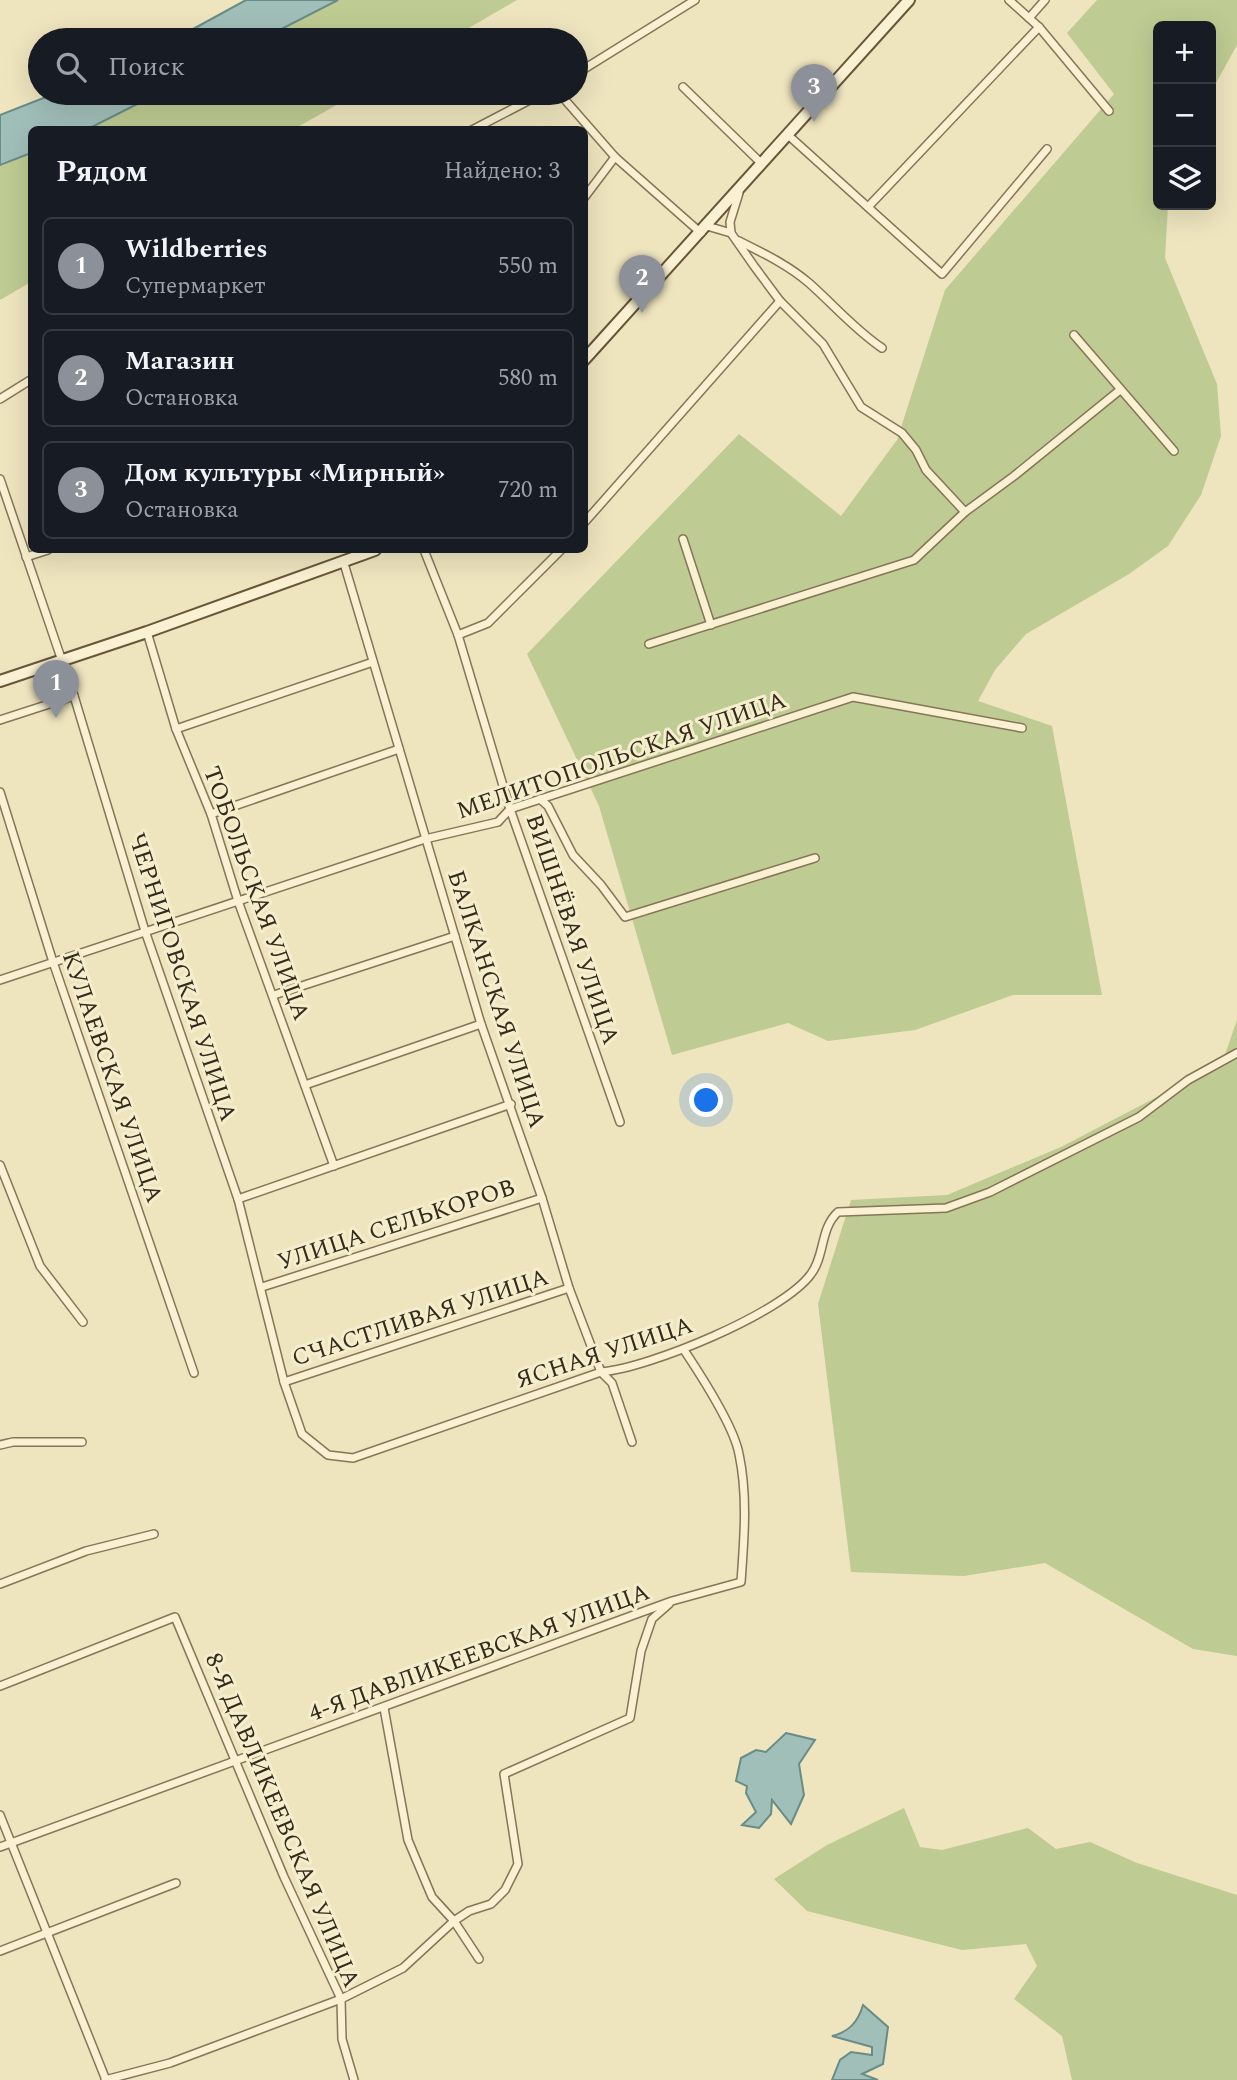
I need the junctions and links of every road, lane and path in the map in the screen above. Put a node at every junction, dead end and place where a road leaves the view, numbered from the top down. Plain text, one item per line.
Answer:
1 (695, 0) edge
2 (909, 0) edge
3 (1009, 0) edge
4 (1045, 0) edge
5 (1029, 18) junction
6 (1039, 27) junction
7 (588, 67) edge
8 (683, 87) dead end
9 (520, 105) edge
10 (570, 105) edge
11 (1109, 111) dead end
12 (480, 126) edge
13 (588, 126) edge
14 (588, 126) edge
15 (788, 135) junction
16 (1047, 149) dead end
17 (615, 157) junction
18 (762, 164) junction
19 (740, 189) junction
20 (588, 193) edge
21 (868, 207) junction
22 (704, 230) junction
23 (732, 233) junction
24 (738, 241) junction
25 (780, 301) junction
26 (1074, 335) dead end
27 (882, 348) dead end
28 (588, 356) edge
29 (28, 382) edge
30 (1119, 390) junction
31 (0, 399) edge
32 (1174, 451) dead end
33 (0, 479) edge
34 (965, 512) junction
35 (588, 518) edge
36 (682, 539) dead end
37 (39, 553) edge
38 (365, 553) edge
39 (425, 553) edge
40 (558, 553) edge
41 (26, 557) junction
42 (343, 560) junction
43 (712, 625) junction
44 (147, 632) junction
45 (458, 635) junction
46 (649, 644) dead end
47 (61, 661) junction
48 (373, 662) junction
49 (0, 681) edge
50 (74, 696) junction
51 (0, 720) edge
52 (1022, 728) dead end
53 (176, 729) junction
54 (399, 749) junction
55 (0, 792) edge
56 (540, 799) junction
57 (510, 809) junction
58 (211, 814) junction
59 (425, 839) junction
60 (815, 858) dead end
61 (238, 901) junction
62 (145, 931) junction
63 (455, 936) junction
64 (53, 962) junction
65 (0, 980) edge
66 (274, 995) junction
67 (481, 1024) junction
68 (1237, 1053) edge
69 (305, 1086) junction
70 (510, 1104) junction
71 (620, 1122) dead end
72 (0, 1165) edge
73 (334, 1166) junction
74 (542, 1198) junction
75 (238, 1199) junction
76 (262, 1287) junction
77 (569, 1288) junction
78 (83, 1322) dead end
79 (684, 1350) junction
80 (194, 1373) dead end
81 (601, 1373) junction
82 (284, 1382) junction
83 (82, 1442) dead end
84 (632, 1443) dead end
85 (0, 1445) edge
86 (352, 1458) joint
87 (154, 1534) dead end
88 (0, 1584) edge
89 (672, 1601) junction
90 (0, 1686) edge
91 (384, 1708) junction
92 (234, 1762) junction
93 (0, 1815) edge
94 (12, 1842) junction
95 (0, 1847) edge
96 (176, 1882) dead end
97 (454, 1921) junction
98 (49, 1931) junction
99 (0, 1951) edge
100 (479, 1959) dead end
101 (341, 1999) junction
102 (106, 2080) edge
103 (354, 2080) edge

1 - 7 street
2 - 15 street
3 - 5 street
4 - 5 street
5 - 6 street
6 - 11 street
6 - 21 street
8 - 18 street
9 - 12 street
10 - 13 street
14 - 17 street
15 - 18 street
15 - 21 street
16 - 21 street
17 - 20 street
17 - 22 street
18 - 19 street
19 - 22 street
19 - 23 street
22 - 23 street
22 - 28 street
23 - 24 street
24 - 25 street
24 - 27 street
25 - 34 street
25 - 35 street
26 - 30 street
29 - 31 street
30 - 32 street
30 - 34 street
33 - 41 street, ЧЕРНИГОВСКАЯ УЛИЦА
34 - 43 street
36 - 43 street
37 - 41 street
38 - 42 street
39 - 45 street, ВИШНЁВАЯ УЛИЦА
40 - 45 street
41 - 47 street, ЧЕРНИГОВСКАЯ УЛИЦА
42 - 44 street
42 - 48 street, БАЛКАНСКАЯ УЛИЦА
43 - 46 street
44 - 47 street
44 - 53 street, ТОБОЛЬСКАЯ УЛИЦА
45 - 57 street, ВИШНЁВАЯ УЛИЦА
47 - 49 street
47 - 50 street, ЧЕРНИГОВСКАЯ УЛИЦА
48 - 53 street
48 - 54 street, БАЛКАНСКАЯ УЛИЦА
50 - 51 street
50 - 62 street, ЧЕРНИГОВСКАЯ УЛИЦА
52 - 56 street, МЕЛИТОПОЛЬСКАЯ УЛИЦА
53 - 58 street, ТОБОЛЬСКАЯ УЛИЦА
54 - 58 street
54 - 59 street, БАЛКАНСКАЯ УЛИЦА
55 - 64 street, КУЛАЕВСКАЯ УЛИЦА
56 - 57 street, МЕЛИТОПОЛЬСКАЯ УЛИЦА
56 - 60 street
57 - 59 street, МЕЛИТОПОЛЬСКАЯ УЛИЦА
57 - 71 street, ВИШНЁВАЯ УЛИЦА
58 - 61 street, ТОБОЛЬСКАЯ УЛИЦА
59 - 61 street, МЕЛИТОПОЛЬСКАЯ УЛИЦА
59 - 63 street, БАЛКАНСКАЯ УЛИЦА
61 - 62 street, МЕЛИТОПОЛЬСКАЯ УЛИЦА
61 - 66 street, ТОБОЛЬСКАЯ УЛИЦА
62 - 64 street, МЕЛИТОПОЛЬСКАЯ УЛИЦА
62 - 75 street, ЧЕРНИГОВСКАЯ УЛИЦА
63 - 66 street
63 - 67 street, БАЛКАНСКАЯ УЛИЦА
64 - 65 street, МЕЛИТОПОЛЬСКАЯ УЛИЦА
64 - 80 street, КУЛАЕВСКАЯ УЛИЦА
66 - 69 street, ТОБОЛЬСКАЯ УЛИЦА
67 - 69 street
67 - 70 street, БАЛКАНСКАЯ УЛИЦА
68 - 79 street, ЯСНАЯ УЛИЦА
69 - 73 street, ТОБОЛЬСКАЯ УЛИЦА
70 - 73 street
70 - 74 street, БАЛКАНСКАЯ УЛИЦА
72 - 78 street
73 - 75 street
74 - 76 street, УЛИЦА СЕЛЬКОРОВ
74 - 77 street, БАЛКАНСКАЯ УЛИЦА
75 - 76 street, ЧЕРНИГОВСКАЯ УЛИЦА
76 - 82 street, ЧЕРНИГОВСКАЯ УЛИЦА
77 - 81 street, БАЛКАНСКАЯ УЛИЦА
77 - 82 street, СЧАСТЛИВАЯ УЛИЦА
79 - 81 street, ЯСНАЯ УЛИЦА
79 - 89 street, 4-Я ДАВЛИКЕЕВСКАЯ УЛИЦА
81 - 84 street, БАЛКАНСКАЯ УЛИЦА
81 - 86 street, ЯСНАЯ УЛИЦА
82 - 86 street, ЧЕРНИГОВСКАЯ УЛИЦА
83 - 85 street
87 - 88 street
89 - 91 street, 4-Я ДАВЛИКЕЕВСКАЯ УЛИЦА
89 - 97 street
90 - 92 street, 8-Я ДАВЛИКЕЕВСКАЯ УЛИЦА
91 - 92 street, 4-Я ДАВЛИКЕЕВСКАЯ УЛИЦА
91 - 97 street
92 - 94 street, 4-Я ДАВЛИКЕЕВСКАЯ УЛИЦА
92 - 101 street, 8-Я ДАВЛИКЕЕВСКАЯ УЛИЦА
93 - 94 street
94 - 95 street, 4-Я ДАВЛИКЕЕВСКАЯ УЛИЦА
94 - 98 street
96 - 98 street
97 - 100 street
97 - 101 street
98 - 99 street
98 - 102 street
101 - 102 street
101 - 103 street, 8-Я ДАВЛИКЕЕВСКАЯ УЛИЦА

